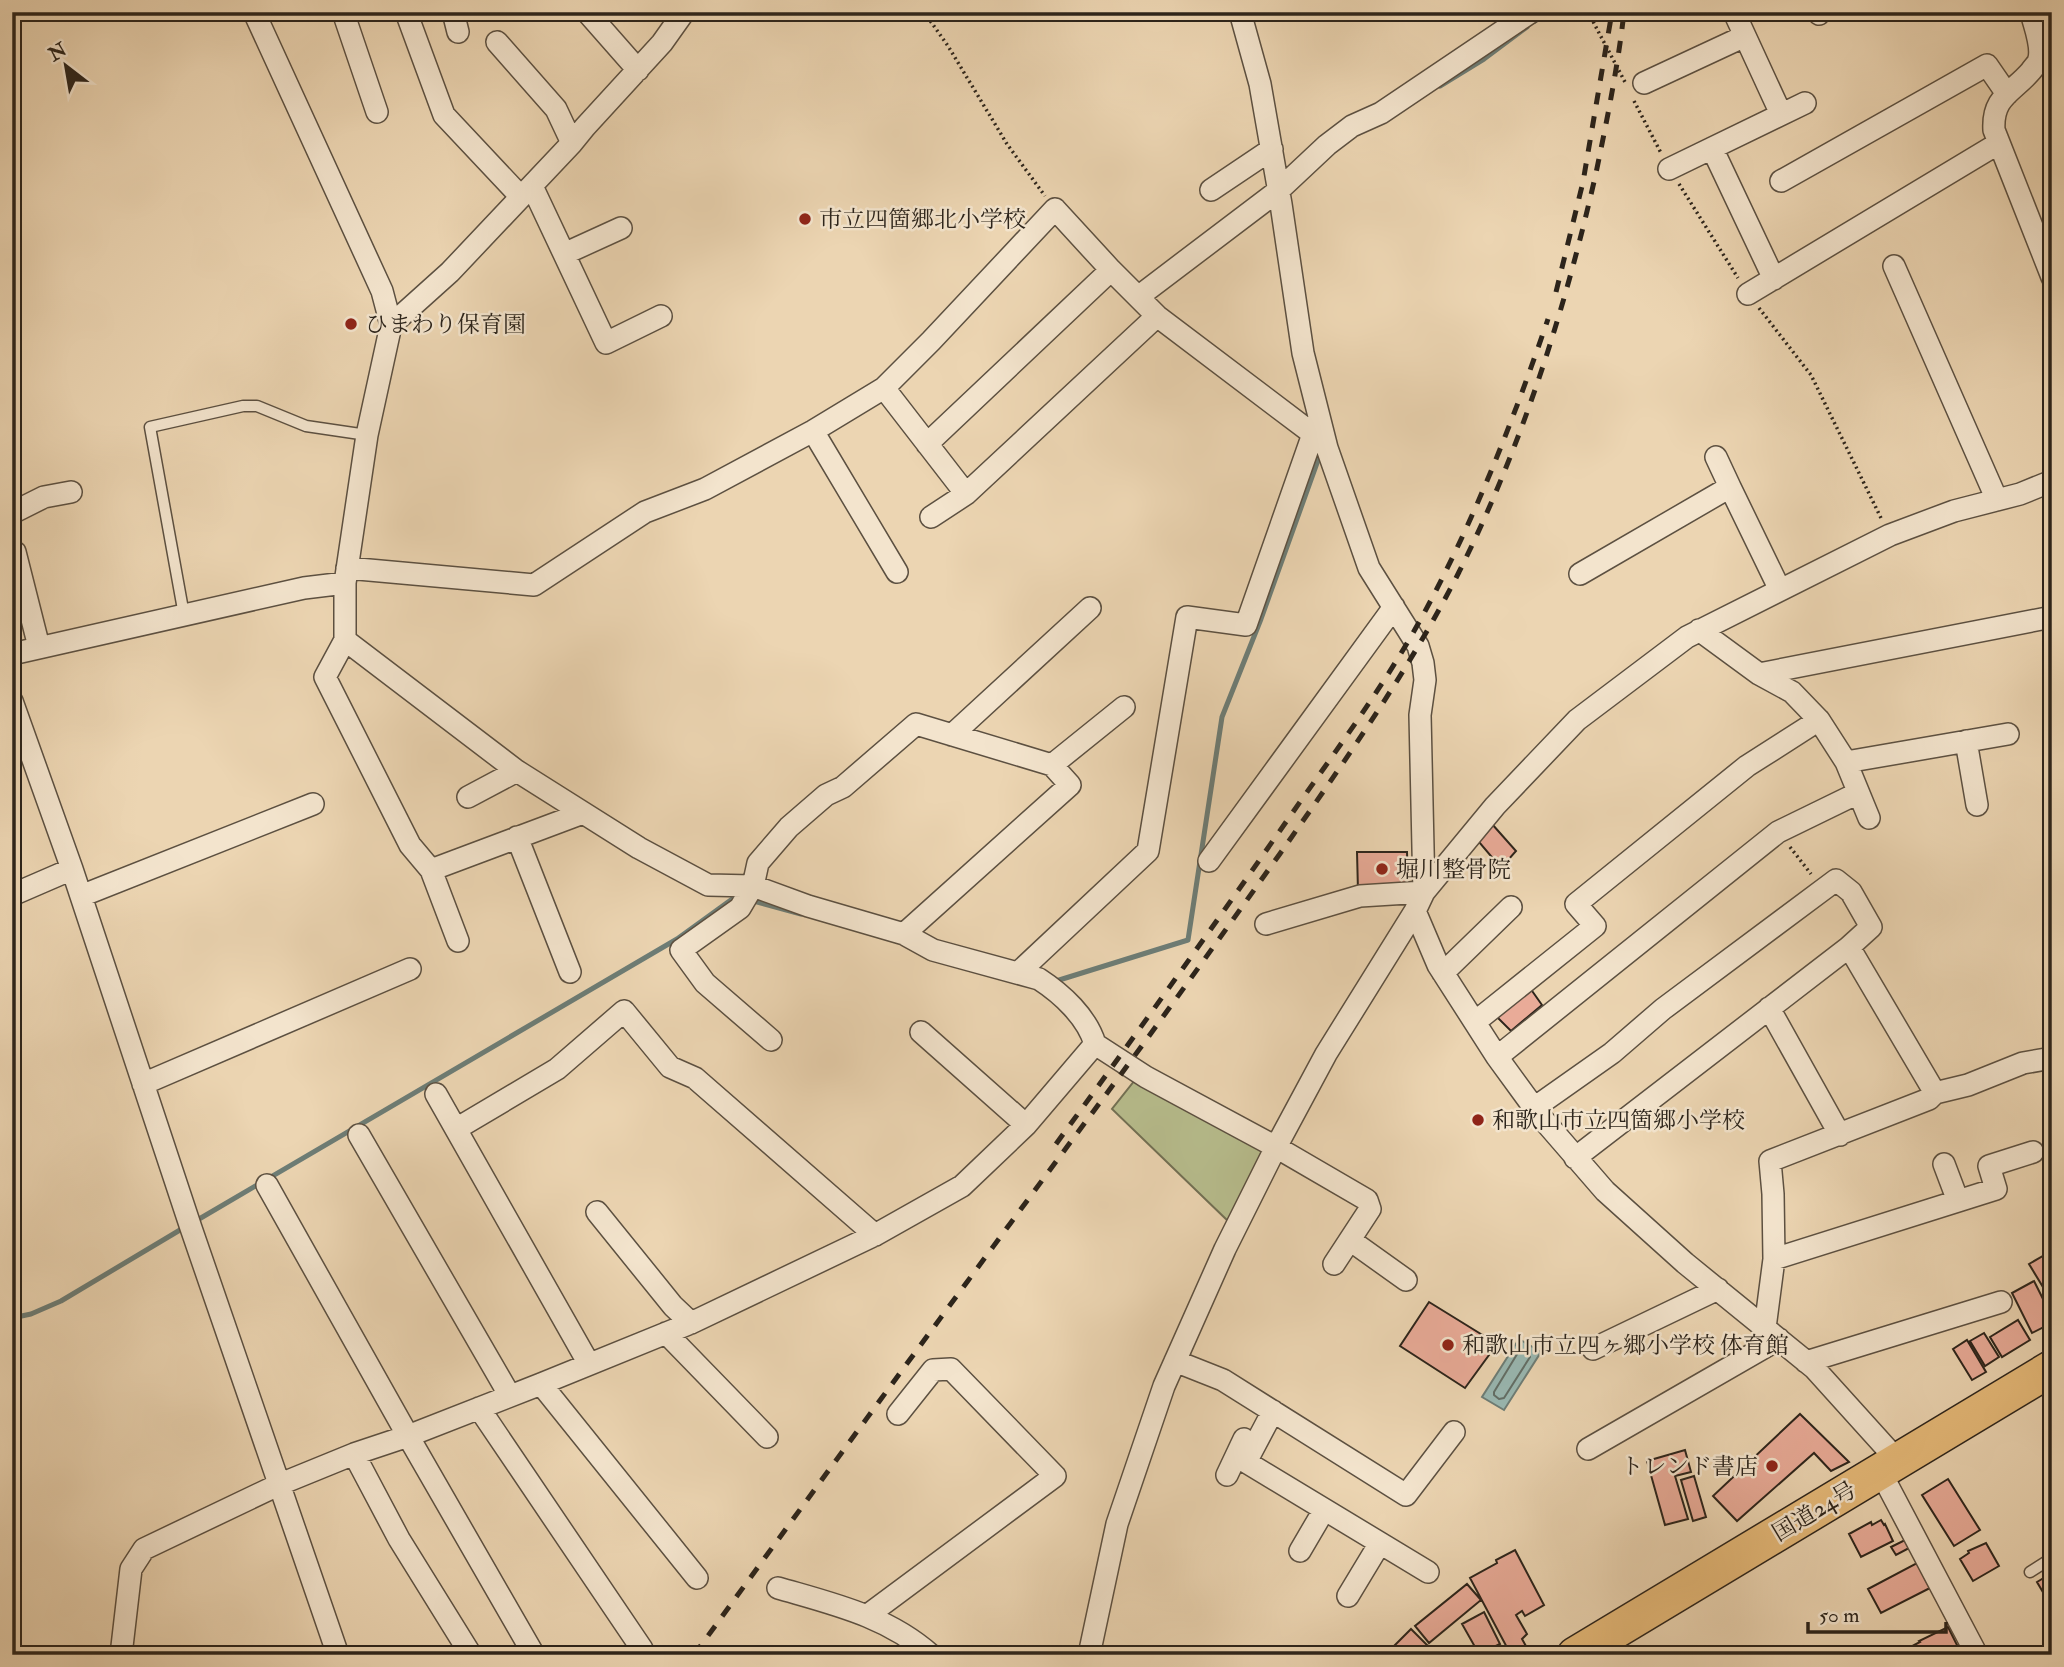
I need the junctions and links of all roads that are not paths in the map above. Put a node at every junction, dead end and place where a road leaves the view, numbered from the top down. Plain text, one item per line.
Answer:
1 (254, 12) edge
2 (343, 12) edge
3 (406, 12) edge
4 (587, 12) edge
5 (684, 12) edge
6 (1240, 12) edge
7 (1531, 12) edge
8 (1734, 12) edge
9 (2031, 12) edge
10 (1745, 36) junction
11 (497, 42) dead end
12 (638, 69) junction
13 (1635, 89) road end
14 (2007, 94) junction
15 (1805, 103) dead end
16 (377, 112) dead end
17 (1781, 114) junction
18 (572, 143) junction
19 (1999, 143) junction
20 (1712, 148) junction
21 (1272, 149) junction
22 (1669, 169) road end
23 (1781, 181) dead end
24 (1211, 190) dead end
25 (1279, 190) junction
26 (526, 192) junction
27 (621, 228) dead end
28 (564, 254) junction
29 (1894, 266) dead end
30 (1111, 270) junction
31 (2052, 277) edge
32 (1774, 279) junction
33 (1748, 294) road end
34 (1138, 297) junction
35 (661, 316) dead end
36 (1157, 316) junction
37 (391, 325) junction
38 (884, 388) junction
39 (813, 431) junction
40 (367, 435) junction
41 (1321, 438) junction
42 (927, 444) junction
43 (1716, 457) dead end
44 (2052, 481) edge
45 (1730, 487) junction
46 (71, 492) dead end
47 (966, 494) junction
48 (1997, 500) junction
49 (12, 513) edge
50 (931, 517) dead end
51 (15, 552) dead end
52 (897, 572) dead end
53 (1580, 574) dead end
54 (346, 576) junction
55 (1780, 590) junction
56 (1394, 607) junction
57 (1090, 608) dead end
58 (184, 615) junction
59 (2052, 617) edge
60 (1699, 631) junction
61 (345, 640) junction
62 (39, 647) junction
63 (12, 654) edge
64 (1759, 674) junction
65 (12, 702) edge
66 (1124, 707) dead end
67 (1819, 720) junction
68 (2008, 734) dead end
69 (952, 735) junction
70 (1966, 741) junction
71 (1846, 762) junction
72 (1052, 765) junction
73 (517, 771) junction
74 (1858, 793) junction
75 (468, 797) dead end
76 (313, 804) dead end
77 (1977, 805) dead end
78 (583, 813) junction
79 (1869, 818) dead end
80 (517, 837) junction
81 (1209, 861) dead end
82 (72, 869) junction
83 (431, 870) junction
84 (12, 895) edge
85 (748, 895) junction
86 (81, 897) junction
87 (1419, 902) junction
88 (1511, 907) dead end
89 (1266, 923) dead end
90 (904, 934) junction
91 (458, 941) dead end
92 (1849, 947) junction
93 (410, 969) dead end
94 (570, 972) dead end
95 (1018, 972) junction
96 (1443, 973) junction
97 (1769, 1008) junction
98 (1475, 1023) junction
99 (921, 1032) dead end
100 (771, 1040) dead end
101 (1095, 1044) junction
102 (1497, 1058) junction
103 (2052, 1058) edge
104 (144, 1084) junction
105 (1935, 1093) junction
106 (436, 1094) dead end
107 (1534, 1108) junction
108 (1026, 1125) junction
109 (456, 1129) junction
110 (359, 1135) dead end
111 (1840, 1135) junction
112 (1276, 1147) junction
113 (2033, 1152) dead end
114 (1575, 1158) junction
115 (1944, 1164) dead end
116 (267, 1185) dead end
117 (1958, 1201) junction
118 (597, 1212) dead end
119 (875, 1235) junction
120 (1350, 1240) junction
121 (1774, 1259) junction
122 (1334, 1264) dead end
123 (1406, 1280) dead end
124 (1718, 1289) junction
125 (2001, 1302) dead end
126 (691, 1323) junction
127 (666, 1333) junction
128 (1772, 1334) junction
129 (1593, 1349) dead end
130 (1175, 1361) junction
131 (1806, 1362) junction
132 (589, 1364) junction
133 (2052, 1368) edge
134 (541, 1384) junction
135 (510, 1396) junction
136 (1267, 1407) junction
137 (479, 1408) junction
138 (898, 1413) dead end
139 (1454, 1432) dead end
140 (408, 1436) junction
141 (767, 1437) dead end
142 (1588, 1449) dead end
143 (354, 1454) junction
144 (1889, 1466) junction
145 (1227, 1475) dead end
146 (278, 1485) junction
147 (1324, 1510) junction
148 (1380, 1543) junction
149 (1300, 1551) dead end
150 (2052, 1558) edge
151 (1428, 1572) dead end
152 (2030, 1572) dead end
153 (697, 1578) dead end
154 (778, 1588) dead end
155 (1348, 1596) dead end
156 (868, 1615) junction
157 (642, 1649) dead end
158 (1585, 1652) edge
159 (121, 1655) edge
160 (338, 1655) edge
161 (471, 1655) edge
162 (534, 1655) edge
163 (931, 1655) edge
164 (1089, 1655) edge
165 (1977, 1655) edge

1 - 37 street
2 - 16 street
3 - 26 street
4 - 12 street
5 - 12 street
6 - 21 street
7 - 25 street
8 - 10 street
9 - 14 street
10 - 13 street
10 - 17 street
11 - 18 street
12 - 18 street
14 - 19 street
14 - 23 street
15 - 17 street
17 - 20 street
18 - 26 street
19 - 31 street
19 - 32 street
20 - 22 street
20 - 32 street
21 - 24 street
21 - 25 street
25 - 34 street
25 - 41 street
26 - 28 street
26 - 37 street
27 - 28 street
28 - 35 street
29 - 48 street
30 - 34 street
30 - 38 street
30 - 42 street
32 - 33 street
34 - 36 street
36 - 41 street
36 - 47 street
37 - 40 street
38 - 39 street
38 - 42 street
39 - 52 street
39 - 54 street
40 - 54 street
40 - 58 lane
41 - 56 street
41 - 95 street
42 - 47 street
43 - 45 street
44 - 48 street
45 - 53 street
45 - 55 street
46 - 49 street
47 - 50 street
48 - 55 street
51 - 62 street
54 - 58 street
54 - 61 street
55 - 60 street
56 - 81 street
56 - 87 street
57 - 69 street
58 - 62 street
59 - 64 street
60 - 64 street
60 - 87 street
61 - 73 street
61 - 83 street
62 - 63 street
64 - 67 street
65 - 82 street
66 - 72 street
67 - 71 street
67 - 98 street
68 - 70 street
69 - 72 street
69 - 85 street
70 - 71 street
70 - 77 street
71 - 74 street
72 - 90 street
73 - 75 street
73 - 78 street
74 - 79 street
74 - 102 street
76 - 86 street
78 - 80 street
78 - 85 street
80 - 83 street
80 - 94 street
82 - 84 street
82 - 86 street
83 - 91 street
85 - 90 street
85 - 100 street
86 - 104 street
87 - 89 street
87 - 96 street
87 - 112 street
88 - 96 street
90 - 95 street
92 - 97 street
92 - 105 street
92 - 107 street
93 - 104 street
95 - 101 street
96 - 98 street
97 - 111 street
97 - 114 street
98 - 102 street
99 - 108 street
101 - 108 street
101 - 112 street
102 - 107 street
103 - 105 street
104 - 146 street
105 - 111 street
106 - 109 street
107 - 114 street
108 - 119 street
109 - 119 street
109 - 132 street
110 - 135 street
111 - 121 street
112 - 120 street
112 - 130 street
113 - 117 street
114 - 124 street
115 - 117 street
116 - 140 street
117 - 121 street
118 - 126 street
119 - 126 street
120 - 122 street
120 - 123 street
121 - 128 street
124 - 128 street
124 - 129 street
125 - 131 street
126 - 127 street
127 - 132 street
127 - 141 street
128 - 131 street
128 - 142 street
130 - 136 street
130 - 164 street
131 - 144 street
132 - 134 street
133 - 144 highway, 国道24号
134 - 135 street
134 - 153 street
135 - 137 street
136 - 139 street
136 - 145 street
136 - 147 street
137 - 140 street
137 - 157 street
138 - 156 street
140 - 143 street
140 - 162 street
143 - 146 street
143 - 161 street
144 - 158 highway, 国道24号
144 - 165 street
146 - 159 street
146 - 160 street
147 - 148 street
147 - 149 street
148 - 151 street
148 - 155 street
150 - 152 lane
154 - 156 street
156 - 163 street

